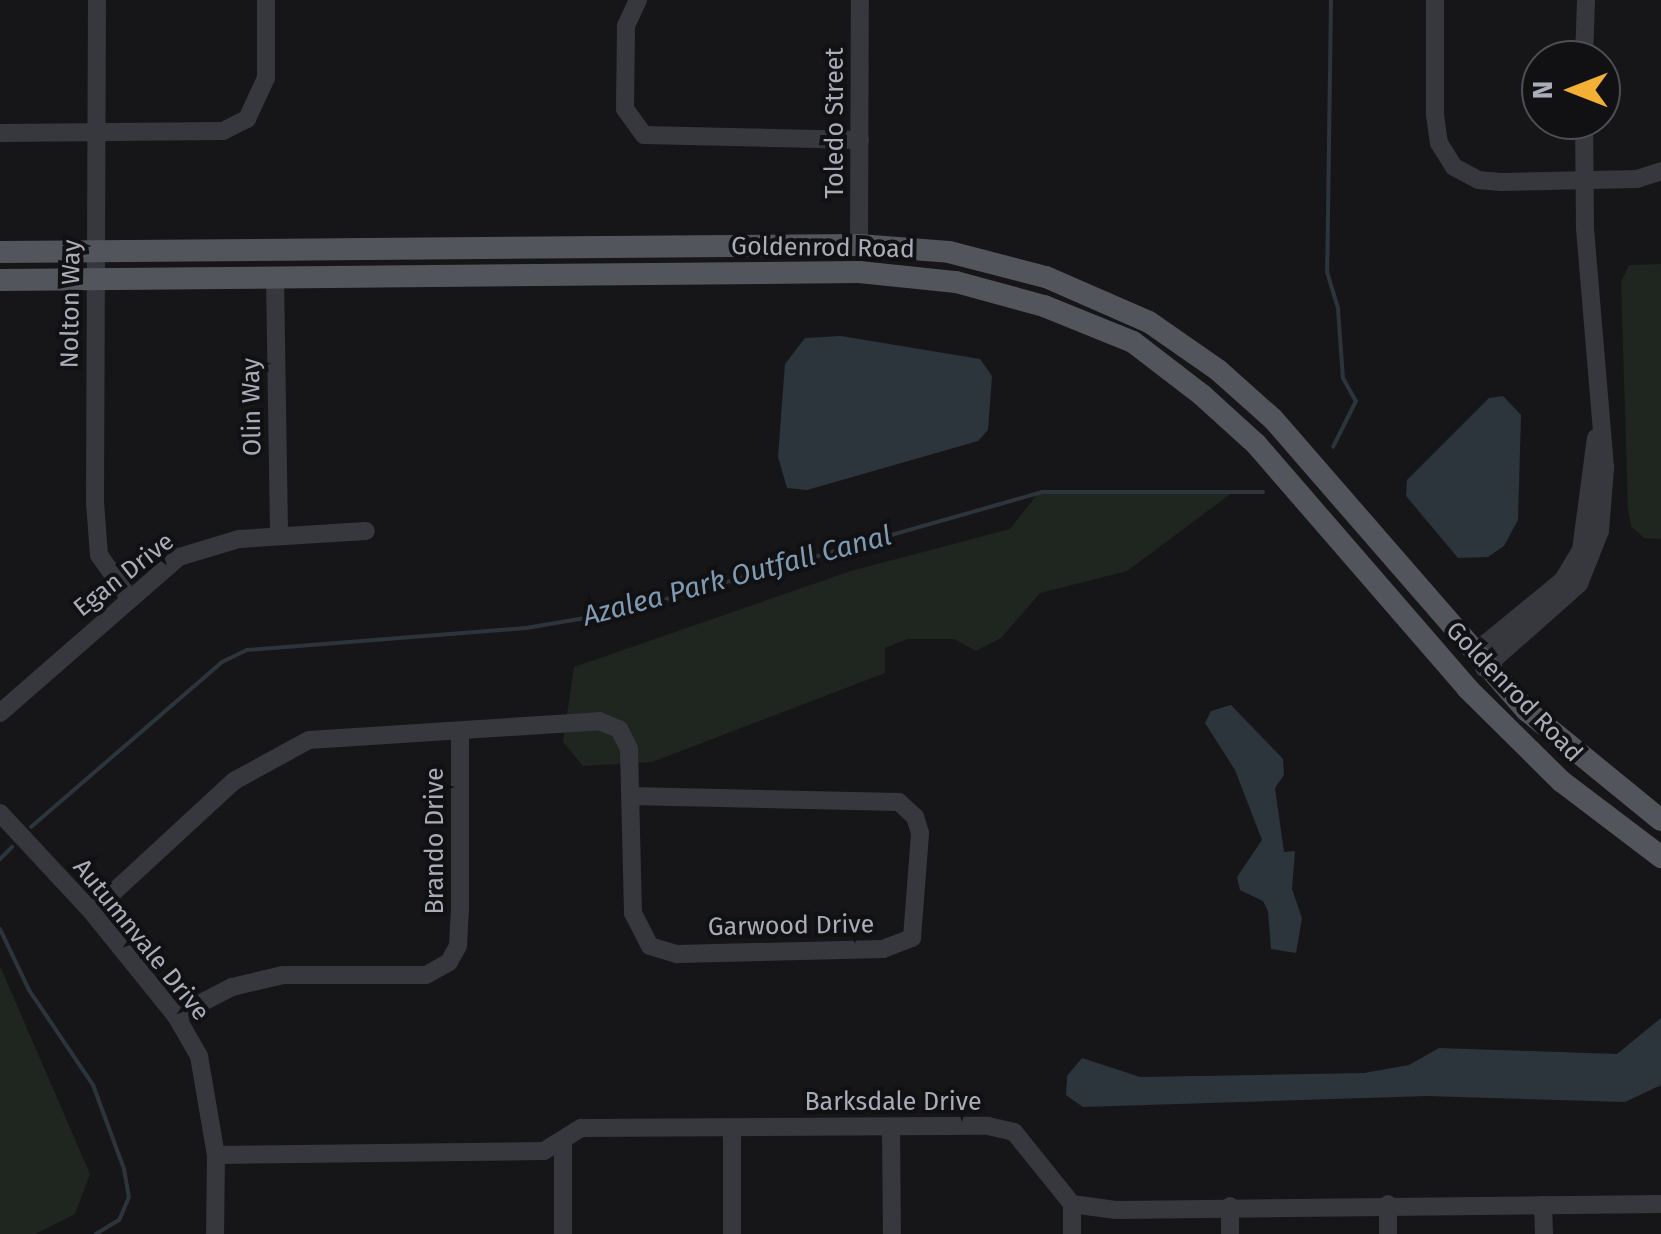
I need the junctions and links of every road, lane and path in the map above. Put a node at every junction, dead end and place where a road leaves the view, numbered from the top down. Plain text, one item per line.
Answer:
1 (98, 0) edge
2 (266, 0) edge
3 (638, 0) edge
4 (860, 0) edge
5 (1435, 0) edge
6 (1586, 0) edge
7 (1585, 40) edge
8 (0, 132) edge
9 (98, 132) junction
10 (860, 140) junction
11 (1584, 140) edge
12 (1661, 171) edge
13 (1584, 182) junction
14 (859, 245) junction
15 (577, 247) junction
16 (0, 252) edge
17 (96, 252) junction
18 (489, 275) junction
19 (275, 277) junction
20 (94, 279) junction
21 (0, 280) edge
22 (1109, 332) junction
23 (1189, 350) junction
24 (366, 532) dead end
25 (279, 536) junction
26 (130, 599) junction
27 (1413, 625) junction
28 (1478, 661) junction
29 (1451, 671) junction
30 (1526, 710) junction
31 (0, 714) edge
32 (460, 733) junction
33 (631, 796) junction
34 (0, 812) edge
35 (1661, 820) edge
36 (1661, 857) edge
37 (92, 912) junction
38 (176, 1016) junction
39 (891, 1127) junction
40 (732, 1128) junction
41 (563, 1142) junction
42 (216, 1155) junction
43 (1072, 1204) junction
44 (1388, 1204) junction
45 (1661, 1204) edge
46 (1544, 1205) junction
47 (1230, 1206) junction
48 (215, 1234) edge
49 (563, 1234) edge
50 (732, 1234) edge
51 (892, 1234) edge
52 (1072, 1234) edge
53 (1230, 1234) edge
54 (1388, 1234) edge
55 (1544, 1234) edge

1 - 9 street, Nolton Way
2 - 9 street
3 - 10 street
4 - 10 street, Toledo Street
5 - 13 street
6 - 7 street
8 - 9 street
9 - 17 street, Nolton Way
10 - 14 street, Toledo Street
11 - 13 street
12 - 13 street
13 - 28 street
14 - 15 main road, Goldenrod Road
14 - 23 main road, Goldenrod Road
15 - 17 main road, Goldenrod Road
15 - 18 main road
16 - 17 main road, Goldenrod Road
17 - 20 street, Nolton Way
18 - 19 main road, Goldenrod Road
18 - 22 main road, Goldenrod Road
19 - 20 main road, Goldenrod Road
19 - 25 street, Olin Way
20 - 21 main road, Goldenrod Road
20 - 26 street, Nolton Way
22 - 23 main road
22 - 27 main road, Goldenrod Road
23 - 28 main road, Goldenrod Road
24 - 25 street, Egan Drive
25 - 26 street, Egan Drive
26 - 31 street, Egan Drive
27 - 28 main road
27 - 29 main road, Goldenrod Road
28 - 30 main road, Goldenrod Road
29 - 30 main road
29 - 36 main road, Goldenrod Road
30 - 35 main road, Goldenrod Road
32 - 33 street, Garwood Drive
32 - 37 street, Garwood Drive
32 - 38 street, Brando Drive
33 - 33 street, Garwood Drive
34 - 37 street, Autumnvale Drive
37 - 38 street, Autumnvale Drive
38 - 42 street, Autumnvale Drive
39 - 40 street, Barksdale Drive
39 - 43 street, Barksdale Drive
39 - 51 street
40 - 41 street, Barksdale Drive
40 - 50 street
41 - 42 street, Barksdale Drive
41 - 49 street
42 - 48 street, Autumnvale Drive
43 - 47 street
43 - 52 street
44 - 46 street
44 - 47 street
44 - 54 street
45 - 46 street
46 - 55 street
47 - 53 street

